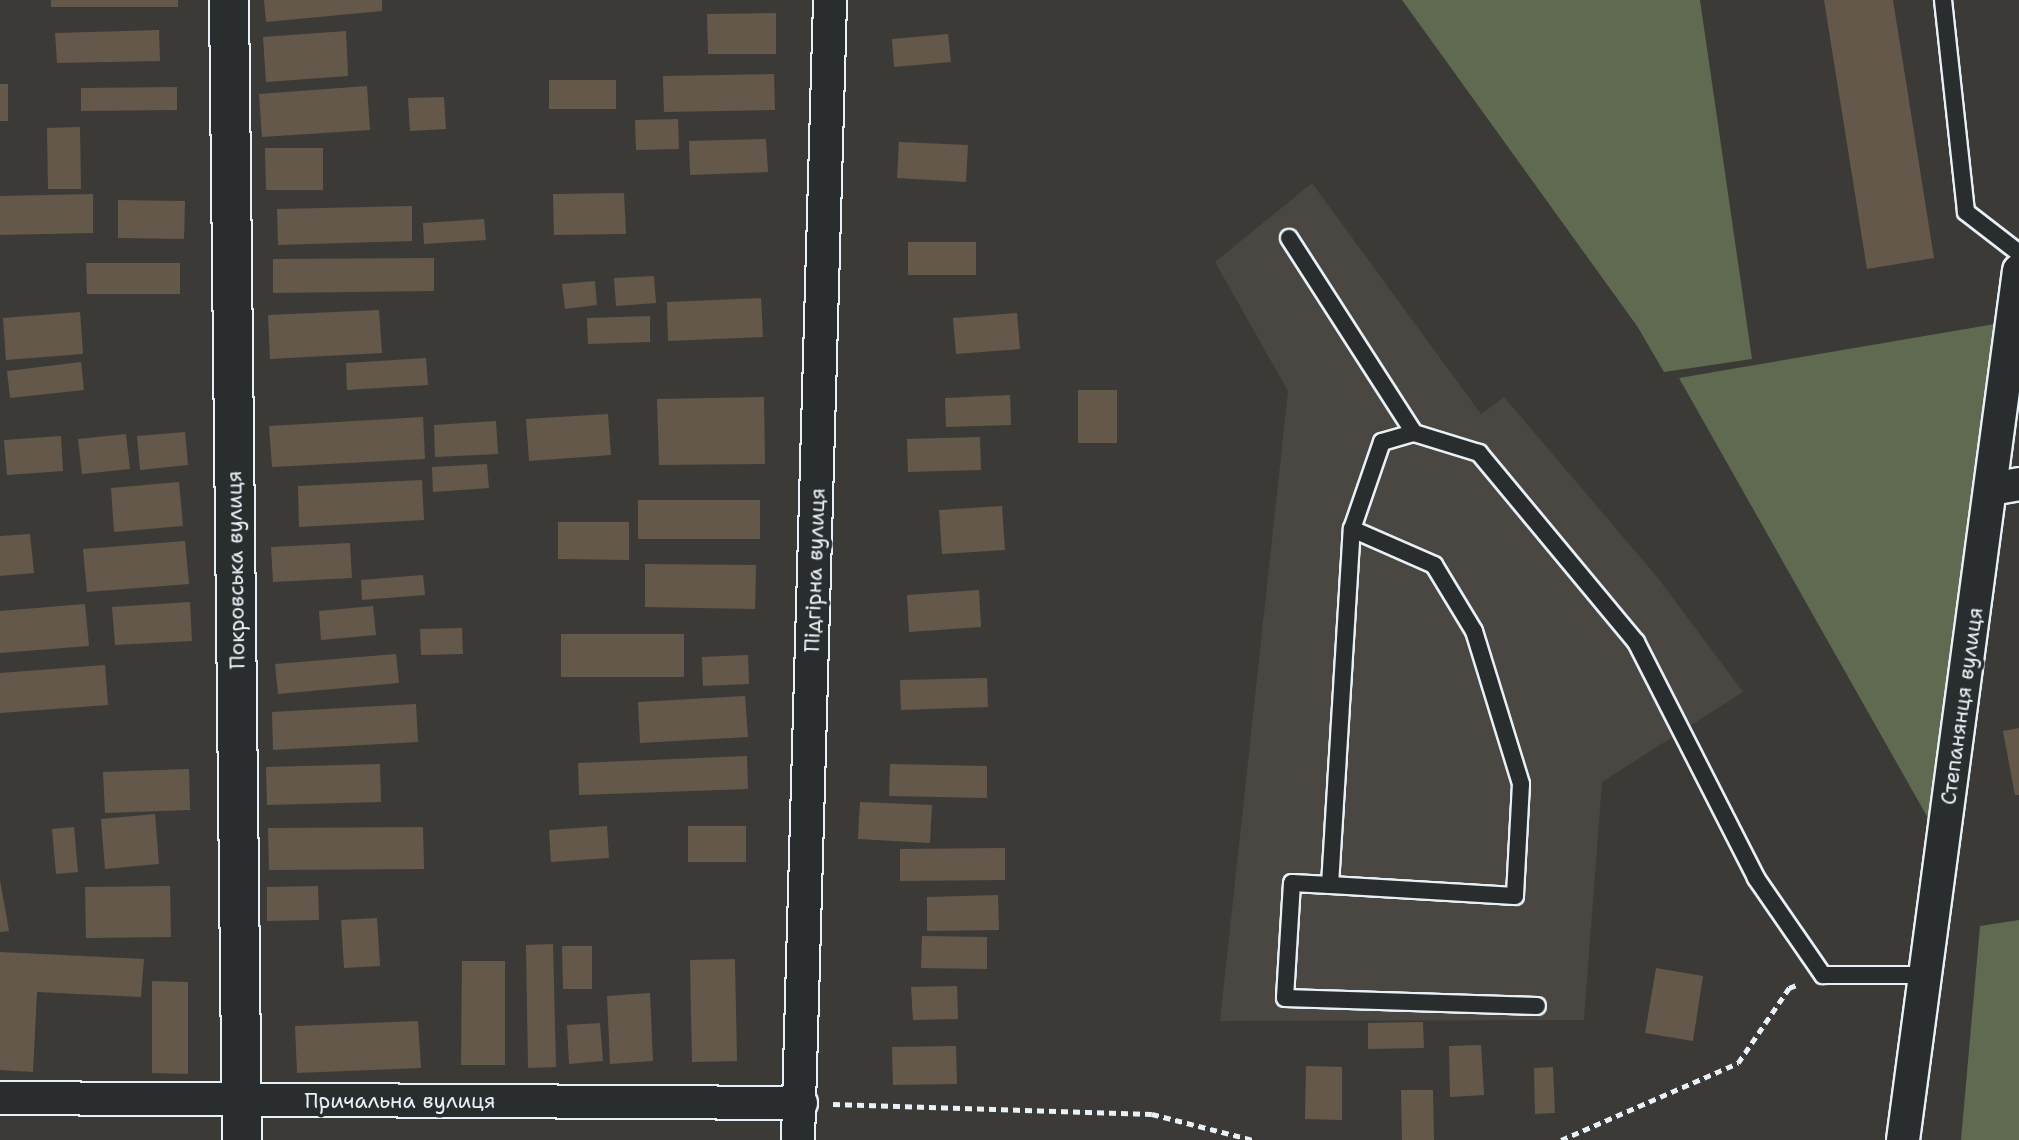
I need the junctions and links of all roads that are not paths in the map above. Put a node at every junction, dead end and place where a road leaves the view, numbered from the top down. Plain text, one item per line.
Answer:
1 (229, 0) edge
2 (830, 0) edge
3 (1943, 0) edge
4 (1289, 238) dead end
5 (2019, 253) edge
6 (2019, 271) edge
7 (1414, 433) junction
8 (2005, 486) edge
9 (1352, 529) junction
10 (1330, 885) junction
11 (1927, 975) junction
12 (1537, 1006) dead end
13 (0, 1098) edge
14 (242, 1100) junction
15 (800, 1103) junction
16 (242, 1140) edge
17 (798, 1140) edge
18 (1903, 1140) edge

1 - 14 street, Покровська вулиця
2 - 15 street, Підгірна вулиця
3 - 5 lane
4 - 7 lane
6 - 8 street, Степанянця вулиця
7 - 9 lane
7 - 11 lane
8 - 11 street, Степанянця вулиця
9 - 10 lane
9 - 10 lane
10 - 12 lane
11 - 18 street, Степанянця вулиця
13 - 14 street, Причальна вулиця
14 - 15 street, Причальна вулиця
14 - 16 street, Покровська вулиця
15 - 17 street, Підгірна вулиця

